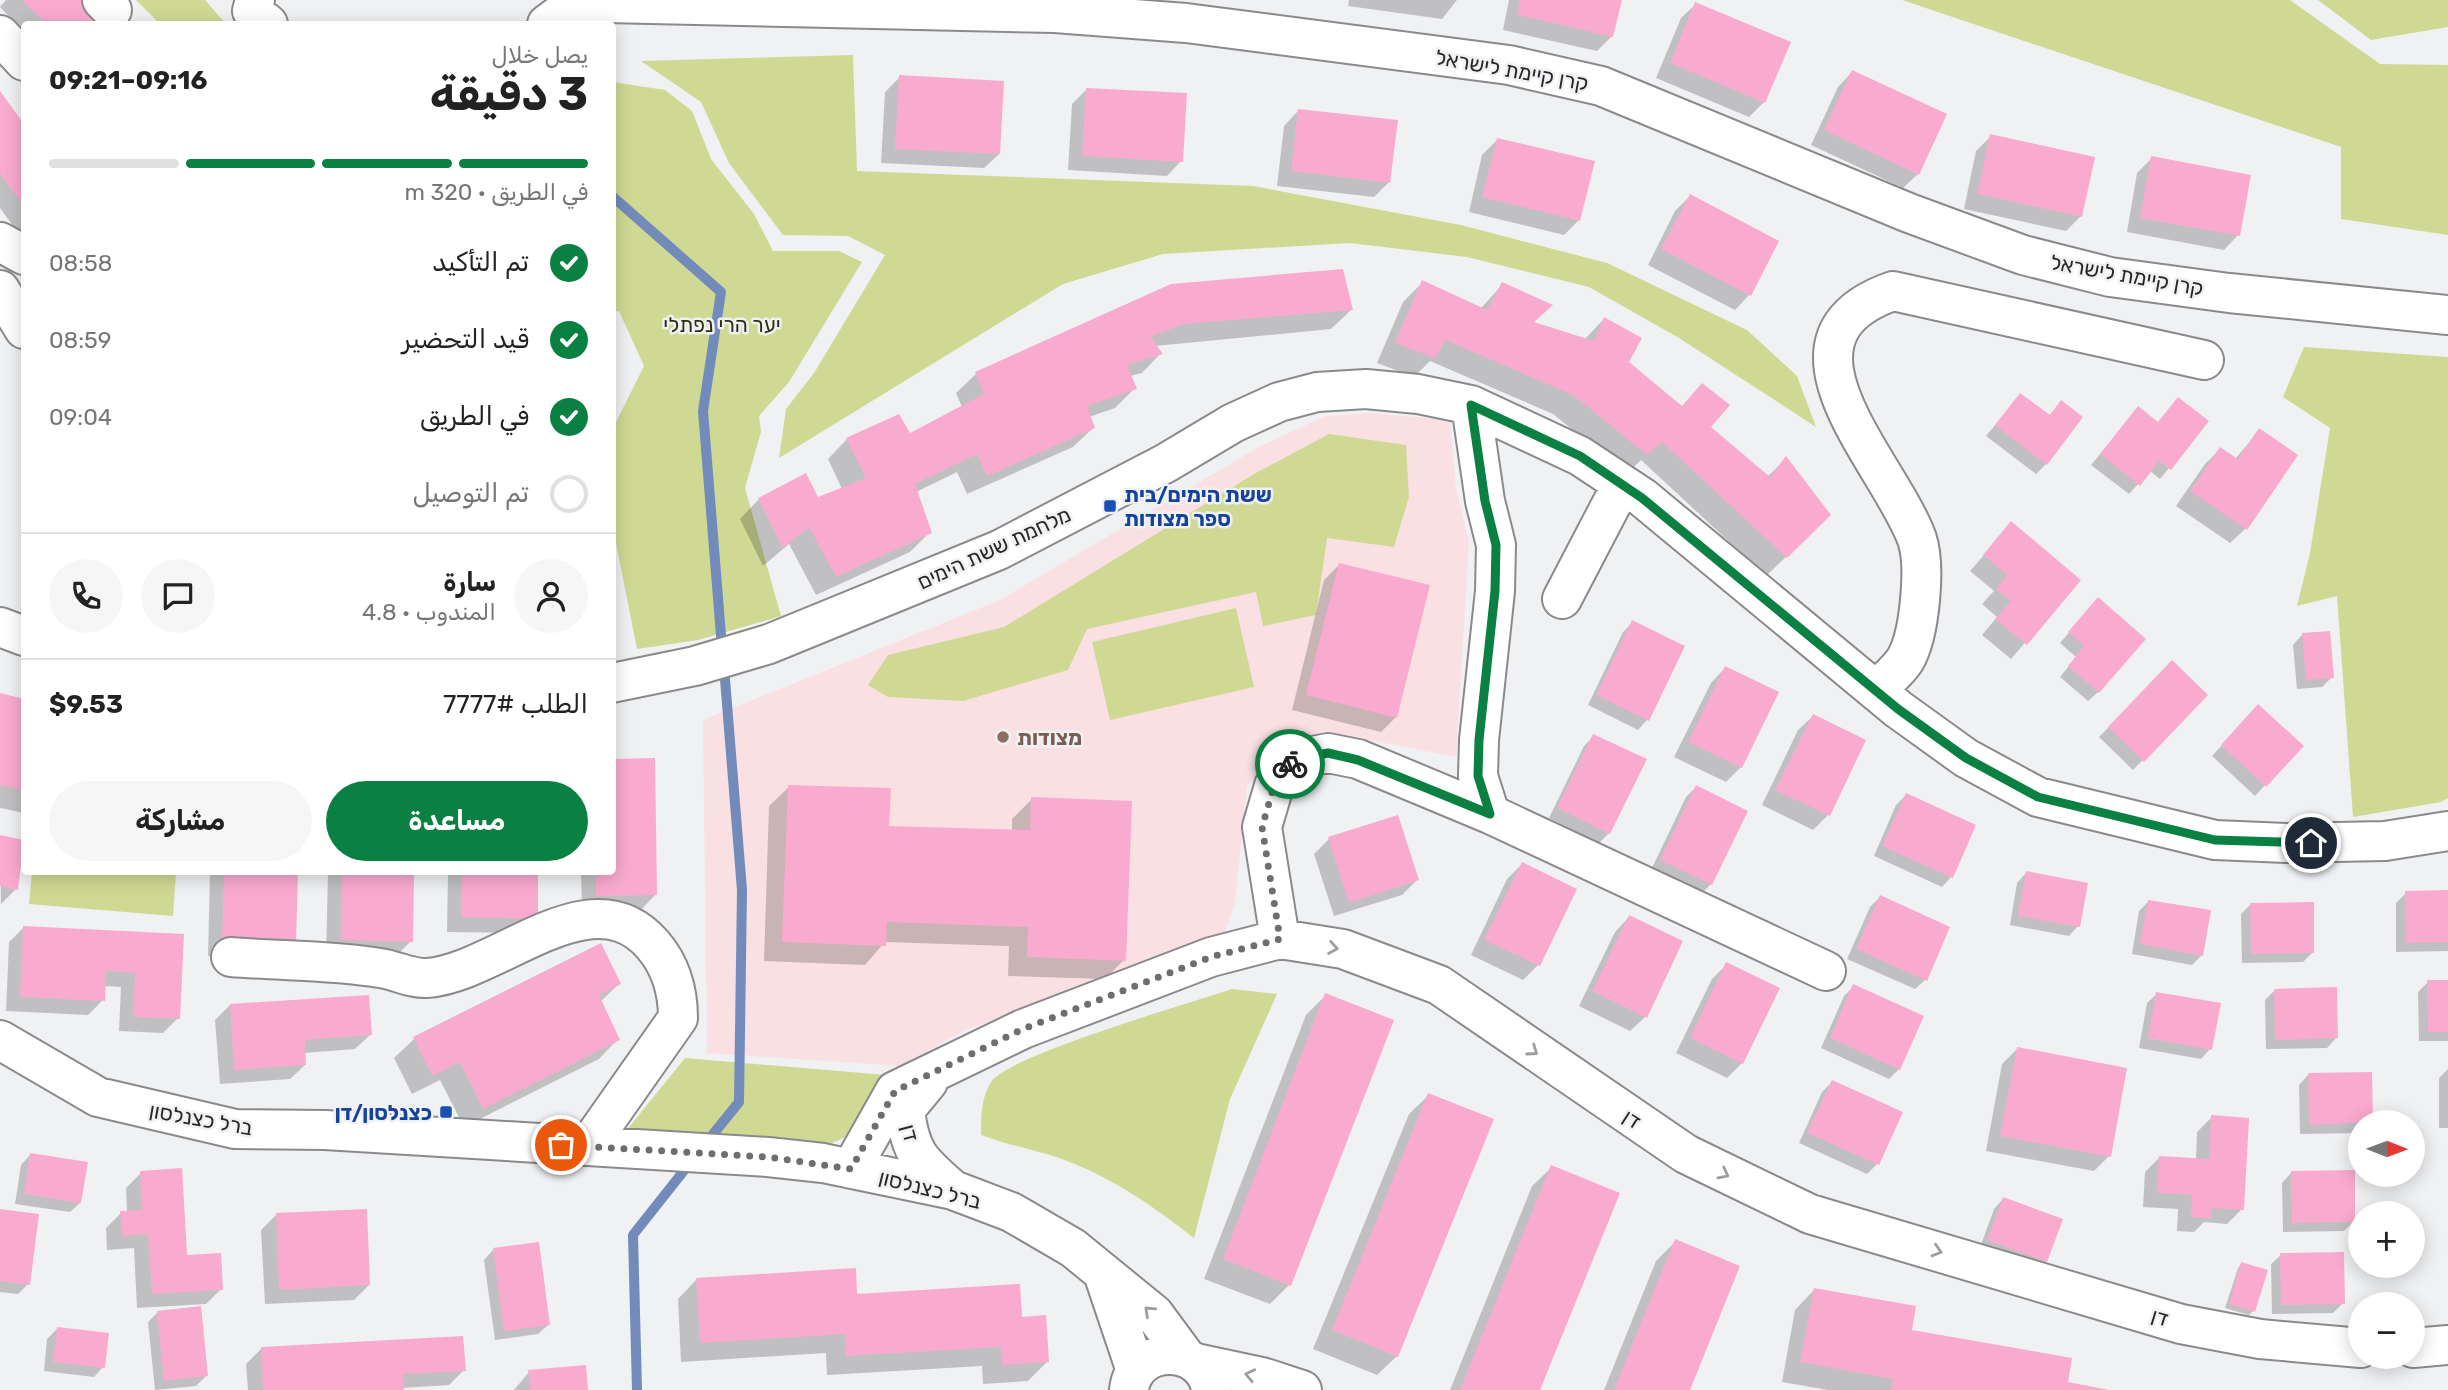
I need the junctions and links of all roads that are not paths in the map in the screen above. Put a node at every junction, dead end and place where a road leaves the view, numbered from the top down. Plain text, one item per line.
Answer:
1 (551, 21) edge
2 (0, 35) edge
3 (21, 58) edge
4 (0, 242) edge
5 (21, 253) edge
6 (0, 290) edge
7 (2448, 315) edge
8 (21, 324) edge
9 (2204, 360) dead end
10 (1471, 405) junction
11 (1622, 484) junction
12 (1562, 599) dead end
13 (0, 626) edge
14 (21, 634) edge
15 (616, 682) edge
16 (1876, 691) junction
17 (1490, 814) junction
18 (2448, 831) edge
19 (1280, 939) junction
20 (231, 957) dead end
21 (1826, 971) dead end
22 (0, 1040) edge
23 (936, 1072) junction
24 (588, 1146) junction
25 (851, 1169) junction
26 (953, 1190) junction
27 (1104, 1276) junction
28 (2448, 1345) edge
29 (2348, 1347) edge
30 (2425, 1347) edge
31 (1197, 1370) edge
32 (1129, 1384) edge
33 (1302, 1390) edge

1 - 7 street, קרן קיימת לישראל
2 - 3 street
4 - 5 street
6 - 8 street
9 - 16 street
10 - 11 street, מלחמת ששת הימים
10 - 15 street, מלחמת ששת הימים
10 - 17 street
11 - 12 street
11 - 16 street, מלחמת ששת הימים
13 - 14 street
16 - 18 street, מלחמת ששת הימים
17 - 19 street
17 - 21 street
19 - 23 street, דן
19 -> 29 street, דן
20 - 24 street
22 - 24 street, ברל כצנלסון
23 - 25 street, דן
23 - 26 street, דן
24 - 25 street, ברל כצנלסון
25 - 26 street, ברל כצנלסון
26 - 27 street, ברל כצנלסון
31 -> 27 street, ברל כצנלסון
27 - 32 street, ברל כצנלסון
28 - 30 street
31 - 32 street
33 -> 31 street

